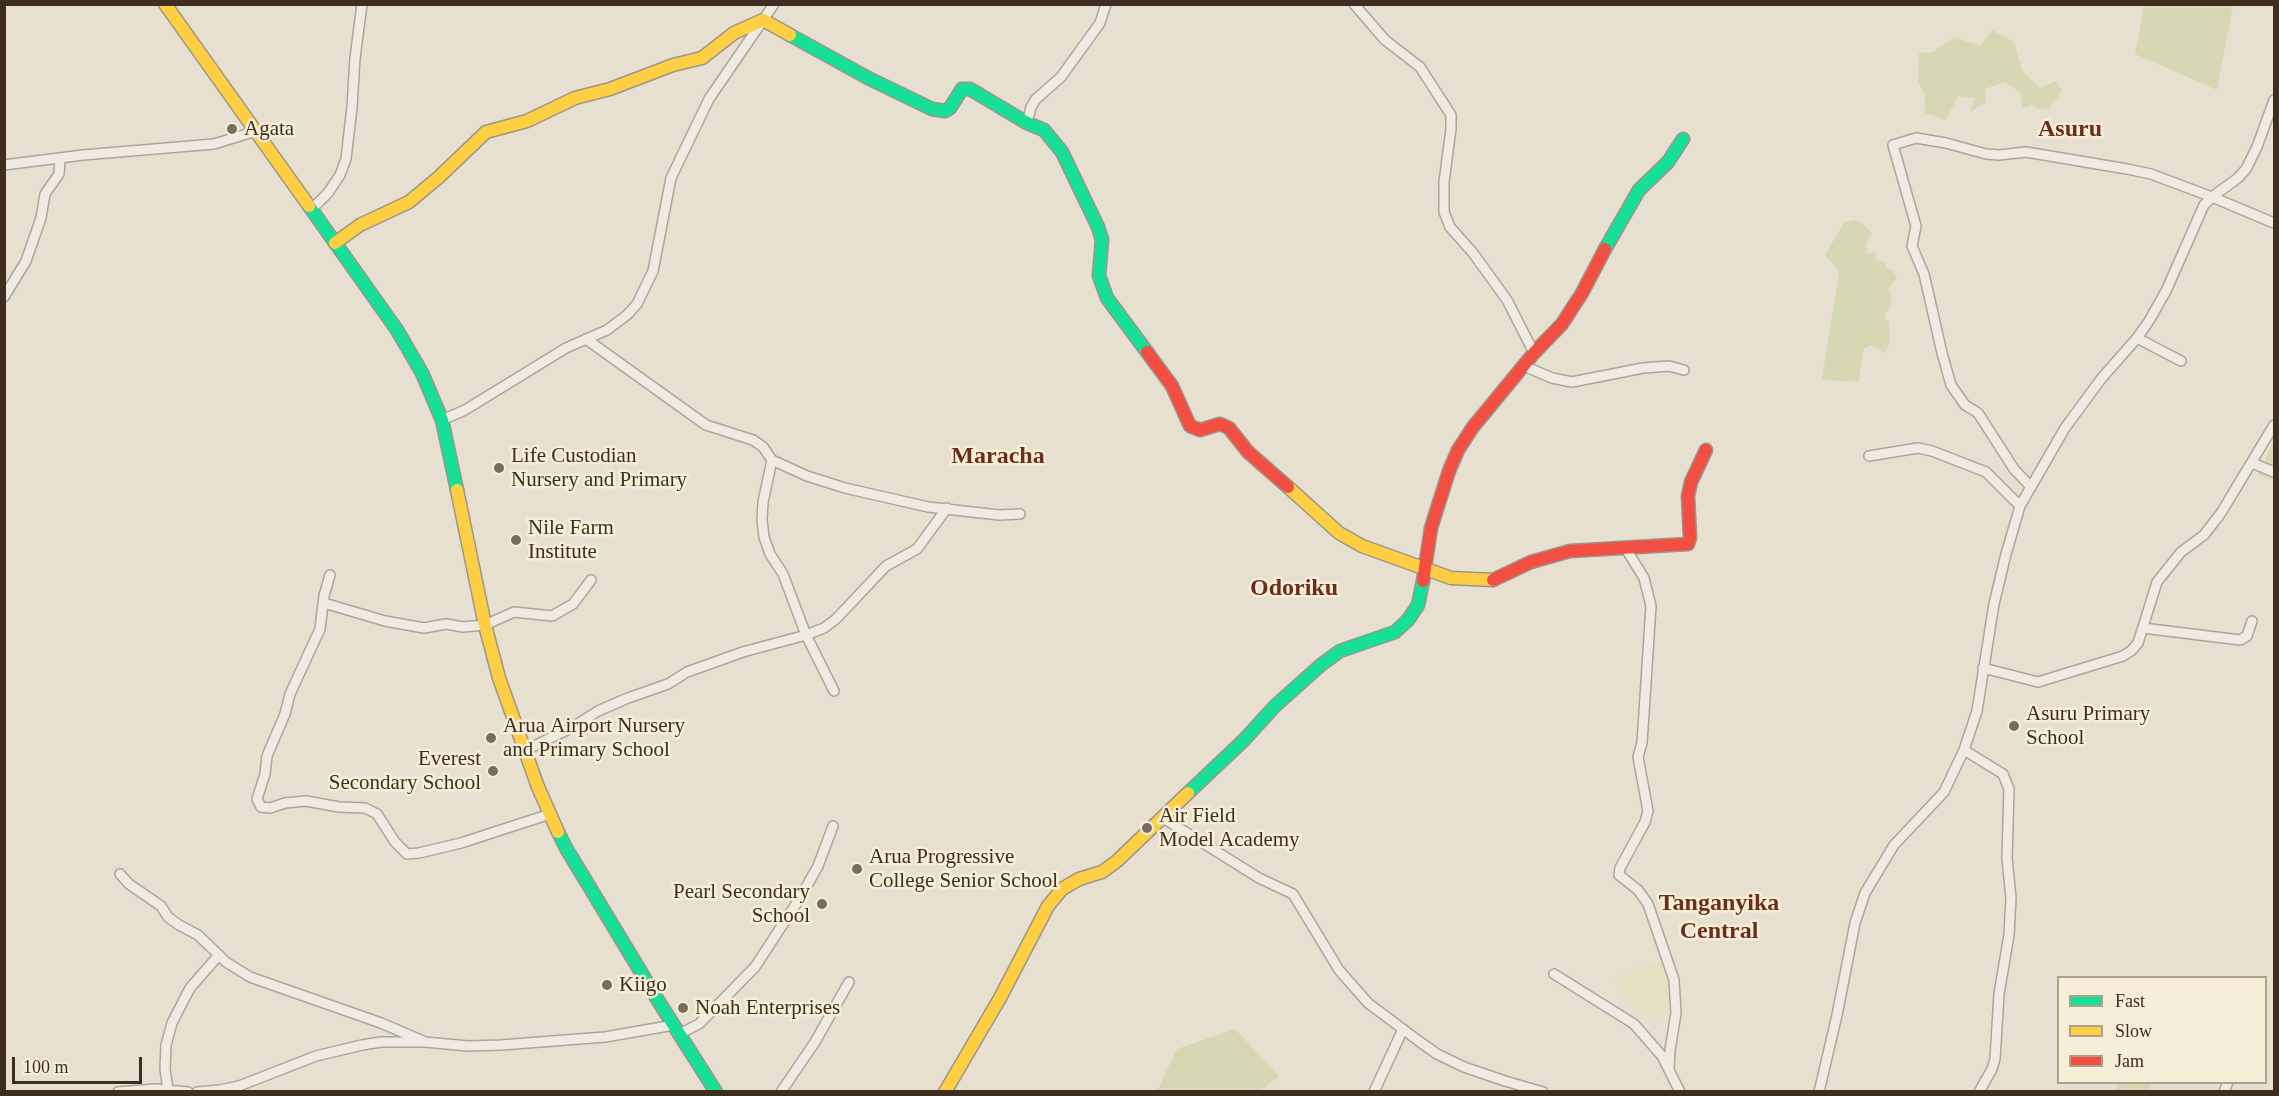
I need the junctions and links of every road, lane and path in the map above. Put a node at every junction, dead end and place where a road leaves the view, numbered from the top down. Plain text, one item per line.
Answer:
1 (165, 4) edge
2 (362, 4) edge
3 (774, 4) edge
4 (1106, 4) edge
5 (1354, 4) edge
6 (763, 20) junction
7 (2274, 100) edge
8 (1027, 123) junction
9 (255, 131) junction
10 (1683, 139) dead end
11 (60, 158) junction
12 (4, 165) edge
13 (2212, 197) junction
14 (311, 210) junction
15 (2274, 223) edge
16 (335, 243) junction
17 (4, 297) edge
18 (2137, 338) junction
19 (586, 339) junction
20 (1534, 353) junction
21 (2181, 361) dead end
22 (1524, 366) junction
23 (1684, 370) dead end
24 (442, 420) junction
25 (2274, 425) edge
26 (1706, 450) dead end
27 (1869, 456) dead end
28 (772, 460) junction
29 (2252, 463) junction
30 (2274, 472) edge
31 (2030, 486) junction
32 (2020, 506) junction
33 (947, 508) junction
34 (1020, 514) dead end
35 (1626, 549) junction
36 (1424, 568) junction
37 (330, 574) dead end
38 (591, 580) dead end
39 (324, 603) junction
40 (2252, 621) dead end
41 (485, 625) junction
42 (2143, 627) junction
43 (806, 635) junction
44 (1983, 668) junction
45 (834, 691) dead end
46 (1964, 750) junction
47 (525, 752) junction
48 (550, 814) junction
49 (1163, 818) junction
50 (833, 826) dead end
51 (120, 874) dead end
52 (219, 955) junction
53 (1554, 974) dead end
54 (849, 982) dead end
55 (677, 1029) junction
56 (1403, 1029) junction
57 (425, 1042) junction
58 (1669, 1069) junction
59 (168, 1090) junction
60 (118, 1092) edge
61 (188, 1092) edge
62 (197, 1092) edge
63 (716, 1092) edge
64 (781, 1092) edge
65 (945, 1092) edge
66 (1374, 1092) edge
67 (1543, 1092) edge
68 (1680, 1092) edge
69 (1819, 1092) edge
70 (1979, 1092) edge

1 - 9 street
2 - 14 street
3 - 6 street
4 - 8 street
5 - 20 street
6 - 8 street
6 - 16 street
6 - 19 street
7 - 13 street
8 - 36 street
9 - 11 street
9 - 14 street
10 - 20 street
11 - 12 street
11 - 17 street
13 - 15 street
13 - 18 street
13 - 31 street
14 - 16 street
16 - 24 street
18 - 21 street
18 - 31 street
19 - 24 street
19 - 28 street
20 - 22 street
22 - 23 street
22 - 36 street
24 - 41 street
25 - 29 street
26 - 35 street
27 - 32 street
28 - 33 street
28 - 43 street
29 - 30 street
29 - 42 street
31 - 32 street
32 - 44 street
33 - 34 street
33 - 43 street
35 - 36 street
35 - 58 street
36 - 49 street
37 - 39 street
38 - 41 street
39 - 41 street
39 - 48 street
40 - 42 street
41 - 47 street
42 - 44 street
43 - 45 street
43 - 47 street
44 - 46 street
46 - 69 street
46 - 70 street
47 - 48 street
48 - 55 street
49 - 56 street
49 - 65 street
50 - 55 street
51 - 52 street
52 - 57 street
52 - 59 street
53 - 58 street
54 - 64 street
55 - 57 street
55 - 63 street
56 - 66 street
56 - 67 street
57 - 62 street
58 - 68 street
59 - 60 street
59 - 61 street

